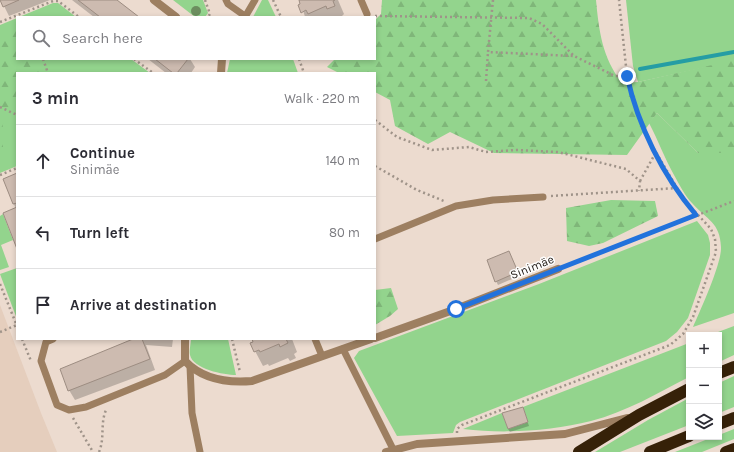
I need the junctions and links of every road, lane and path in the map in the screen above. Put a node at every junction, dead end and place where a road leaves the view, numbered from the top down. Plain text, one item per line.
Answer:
1 (154, 0) edge
2 (205, 0) edge
3 (226, 0) edge
4 (255, 0) edge
5 (273, 0) edge
6 (361, 0) edge
7 (493, 0) edge
8 (619, 0) edge
9 (24, 12) junction
10 (368, 15) joint
11 (25, 16) edge
12 (78, 16) edge
13 (175, 16) edge
14 (209, 16) edge
15 (244, 16) edge
16 (246, 16) edge
17 (281, 16) edge
18 (492, 17) junction
19 (0, 22) edge
20 (488, 52) junction
21 (574, 56) junction
22 (43, 60) edge
23 (135, 60) edge
24 (222, 60) edge
25 (299, 60) edge
26 (48, 72) edge
27 (152, 72) edge
28 (221, 72) edge
29 (304, 72) edge
30 (627, 76) junction
31 (486, 81) dead end
32 (0, 107) edge
33 (16, 115) edge
34 (376, 121) edge
35 (656, 152) junction
36 (376, 167) edge
37 (16, 168) edge
38 (0, 175) edge
39 (640, 181) junction
40 (676, 188) junction
41 (638, 191) junction
42 (542, 197) joint
43 (734, 201) edge
44 (456, 206) junction
45 (696, 215) junction
46 (376, 239) edge
47 (558, 269) joint
48 (0, 284) edge
49 (16, 323) edge
50 (16, 325) edge
51 (0, 330) edge
52 (376, 338) edge
53 (51, 340) edge
54 (185, 340) edge
55 (232, 340) edge
56 (315, 340) edge
57 (368, 340) edge
58 (343, 349) junction
59 (322, 356) junction
60 (187, 364) junction
61 (734, 367) edge
62 (722, 372) edge
63 (242, 382) junction
64 (686, 391) edge
65 (111, 397) junction
66 (68, 410) junction
67 (639, 415) junction
68 (734, 418) edge
69 (722, 423) edge
70 (686, 437) edge
71 (457, 440) junction
72 (734, 449) edge
73 (390, 451) edge
74 (93, 452) edge
75 (99, 452) edge
76 (200, 452) edge
77 (579, 452) edge
78 (650, 452) edge
79 (726, 452) edge

1 - 13 street
2 - 14 path
3 - 15 lane
4 - 16 lane
5 - 17 path
6 - 10 lane
7 - 18 path
8 - 30 path
9 - 11 path
9 - 12 path
9 - 19 path
10 - 18 path
18 - 20 path
18 - 21 path
20 - 21 path
20 - 31 path
21 - 30 path
22 - 26 path
23 - 27 path
24 - 28 street
25 - 29 path
30 - 35 path
32 - 33 path
34 - 39 path
35 - 39 path
35 - 40 path
36 - 44 path
37 - 38 path
39 - 41 path
40 - 41 path
40 - 45 path
41 - 42 path
42 - 44 lane
43 - 45 path, Sinimäe
44 - 46 lane
45 - 47 path, Sinimäe
45 - 71 path
47 - 52 street, Sinimäe
48 - 49 path
50 - 51 path
53 - 66 lane
54 - 60 street
55 - 63 path
56 - 59 lane
57 - 58 street
58 - 59 street
58 - 73 lane
59 - 63 street
60 - 63 street
60 - 65 lane
60 - 76 lane
61 - 62 highway
64 - 67 highway
65 - 66 lane
65 - 75 path
66 - 74 path
67 - 71 street
67 - 77 highway
68 - 69 highway
70 - 78 highway
71 - 73 street
72 - 79 highway

